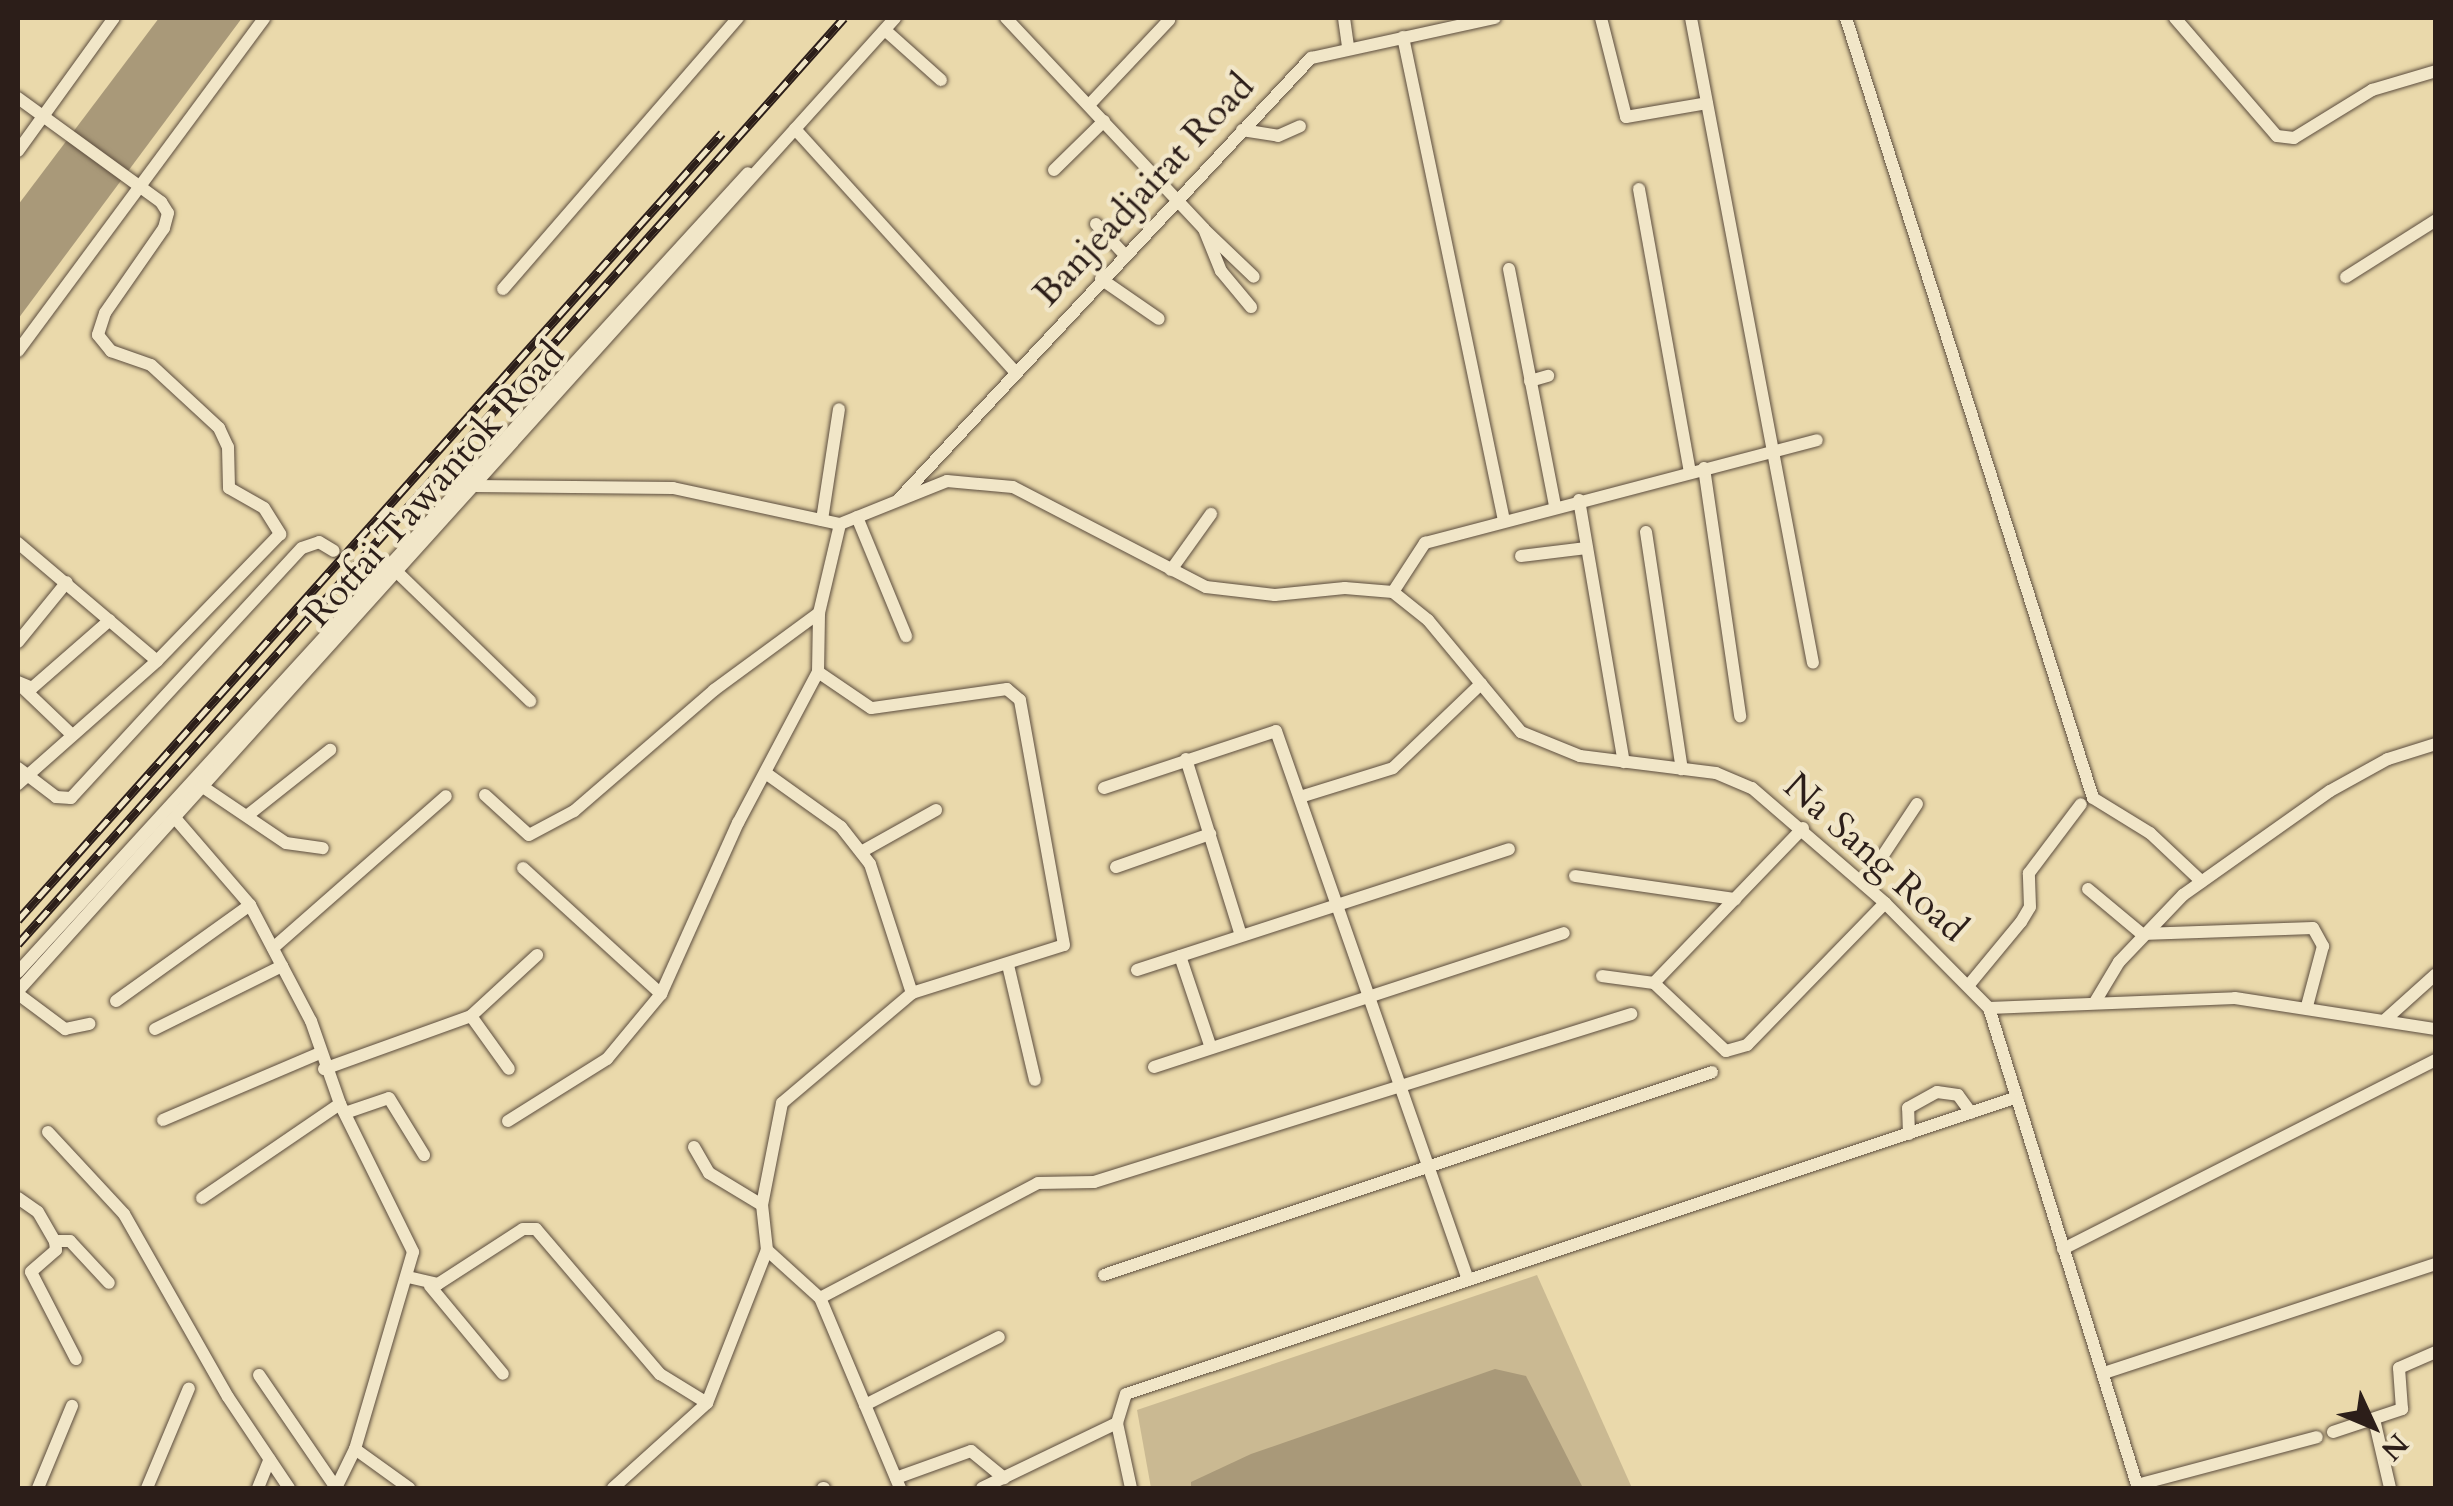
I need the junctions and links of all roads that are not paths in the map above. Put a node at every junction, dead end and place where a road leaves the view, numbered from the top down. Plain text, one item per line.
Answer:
1 (114, 18) edge
2 (264, 18) edge
3 (738, 18) edge
4 (896, 18) edge
5 (1006, 18) edge
6 (1344, 18) edge
7 (1494, 18) edge
8 (1601, 18) edge
9 (1691, 18) edge
10 (1846, 18) edge
11 (2175, 18) edge
12 (1169, 20) dead end
13 (1476, 20) edge
14 (884, 30) junction
15 (1403, 37) junction
16 (1348, 48) junction
17 (2436, 72) edge
18 (941, 80) dead end
19 (18, 98) edge
20 (1707, 103) junction
21 (1089, 105) junction
22 (42, 117) junction
23 (1104, 121) junction
24 (1300, 126) dead end
25 (795, 129) junction
26 (1242, 130) junction
27 (777, 149) junction
28 (18, 151) edge
29 (1054, 170) dead end
30 (135, 187) junction
31 (1639, 189) dead end
32 (1176, 197) junction
33 (2436, 220) edge
34 (1096, 224) dead end
35 (1204, 229) junction
36 (1124, 254) junction
37 (1508, 269) dead end
38 (1254, 277) dead end
39 (2346, 277) dead end
40 (1101, 279) junction
41 (502, 289) dead end
42 (1251, 307) dead end
43 (1159, 319) dead end
44 (18, 352) edge
45 (1015, 372) junction
46 (1548, 376) dead end
47 (1530, 380) junction
48 (838, 409) dead end
49 (1817, 440) dead end
50 (1772, 452) junction
51 (1696, 470) junction
52 (474, 486) junction
53 (1579, 500) junction
54 (894, 504) junction
55 (1556, 506) junction
56 (1212, 514) dead end
57 (857, 518) junction
58 (1504, 518) junction
59 (822, 520) junction
60 (840, 524) junction
61 (1646, 532) dead end
62 (18, 543) edge
63 (1587, 548) junction
64 (334, 550) dead end
65 (1521, 556) dead end
66 (396, 570) junction
67 (1171, 570) junction
68 (67, 582) junction
69 (1392, 592) junction
70 (819, 613) junction
71 (110, 620) junction
72 (906, 636) dead end
73 (18, 642) edge
74 (157, 661) junction
75 (1812, 663) dead end
76 (818, 672) junction
77 (1480, 684) junction
78 (20, 685) edge
79 (530, 701) dead end
80 (1740, 716) dead end
81 (69, 732) junction
82 (2436, 744) edge
83 (330, 750) dead end
84 (1186, 759) junction
85 (1624, 762) junction
86 (1682, 768) junction
87 (767, 774) junction
88 (21, 776) edge
89 (202, 787) junction
90 (1104, 788) dead end
91 (486, 795) dead end
92 (446, 796) dead end
93 (1300, 798) junction
94 (1916, 804) dead end
95 (2082, 804) dead end
96 (936, 810) dead end
97 (248, 816) junction
98 (175, 818) junction
99 (1803, 828) junction
100 (1210, 834) junction
101 (323, 848) dead end
102 (1509, 849) dead end
103 (860, 852) junction
104 (1116, 867) dead end
105 (522, 868) dead end
106 (1575, 876) dead end
107 (2202, 882) junction
108 (1864, 884) junction
109 (2088, 889) dead end
110 (1735, 899) junction
111 (1885, 903) junction
112 (250, 905) junction
113 (1336, 906) junction
114 (1564, 932) dead end
115 (2142, 934) junction
116 (1241, 936) junction
117 (273, 948) junction
118 (538, 955) dead end
119 (1180, 956) junction
120 (1008, 965) junction
121 (282, 966) junction
122 (1137, 970) dead end
123 (18, 972) edge
124 (2436, 974) edge
125 (1602, 976) dead end
126 (1654, 983) junction
127 (1968, 986) junction
128 (18, 992) edge
129 (912, 993) junction
130 (661, 994) junction
131 (1366, 998) junction
132 (116, 1001) dead end
133 (2095, 1002) junction
134 (2307, 1006) junction
135 (1990, 1008) junction
136 (1631, 1014) dead end
137 (471, 1016) junction
138 (2386, 1019) junction
139 (89, 1024) dead end
140 (155, 1029) dead end
141 (2436, 1029) edge
142 (1212, 1048) junction
143 (320, 1053) junction
144 (2436, 1060) edge
145 (1154, 1067) dead end
146 (324, 1068) junction
147 (510, 1069) dead end
148 (1712, 1072) dead end
149 (1035, 1080) dead end
150 (1400, 1088) junction
151 (2012, 1099) junction
152 (342, 1109) junction
153 (1971, 1113) junction
154 (163, 1120) dead end
155 (508, 1121) dead end
156 (48, 1132) dead end
157 (1909, 1134) junction
158 (694, 1146) dead end
159 (424, 1155) dead end
160 (1425, 1168) junction
161 (18, 1198) edge
162 (202, 1198) dead end
163 (762, 1204) junction
164 (55, 1240) junction
165 (767, 1250) junction
166 (2063, 1250) junction
167 (2436, 1264) edge
168 (1104, 1275) dead end
169 (1467, 1277) junction
170 (408, 1278) junction
171 (108, 1283) dead end
172 (430, 1286) junction
173 (820, 1298) junction
174 (999, 1337) dead end
175 (2436, 1352) edge
176 (76, 1360) dead end
177 (2104, 1373) junction
178 (503, 1374) dead end
179 (259, 1375) dead end
180 (189, 1388) dead end
181 (707, 1404) junction
182 (865, 1405) junction
183 (72, 1406) dead end
184 (2374, 1419) junction
185 (1116, 1423) junction
186 (2333, 1432) dead end
187 (2316, 1437) dead end
188 (354, 1449) junction
189 (270, 1460) junction
190 (1004, 1478) junction
191 (898, 1483) edge
192 (2137, 1487) edge
193 (38, 1488) edge
194 (146, 1488) edge
195 (258, 1488) edge
196 (289, 1488) edge
197 (336, 1488) edge
198 (409, 1488) edge
199 (613, 1488) edge
200 (982, 1488) edge
201 (1131, 1488) edge
202 (2390, 1488) edge

1 - 22 street
2 - 30 street
3 - 41 street
4 - 14 street, Rotfai Tawantok Road
5 - 21 street
6 - 16 street
7 - 13 street, Banjeadjairat Road
8 - 20 street
9 - 20 street
10 - 107 street
11 - 17 street
12 - 21 street
13 - 15 street, Banjeadjairat Road
14 - 18 street
14 - 25 street, Rotfai Tawantok Road
15 - 16 street, Banjeadjairat Road
15 - 58 street
16 - 26 street, Banjeadjairat Road
19 - 22 street
20 - 50 street
21 - 23 street
22 - 28 street
22 - 30 street
23 - 29 street
23 - 32 street
24 - 26 street
25 - 27 street, Rotfai Tawantok Road
25 - 45 street
26 - 32 street, Banjeadjairat Road
27 - 52 street, Rotfai Tawantok Road
27 - 123 street
30 - 44 street
30 - 74 street
31 - 51 street
32 - 35 street
32 - 36 street, Banjeadjairat Road
33 - 39 street
34 - 36 street
35 - 38 street
35 - 42 street
36 - 40 street, Banjeadjairat Road
37 - 47 street
40 - 43 street
40 - 45 street, Banjeadjairat Road
45 - 54 street, Banjeadjairat Road
46 - 47 street
47 - 55 street
48 - 59 street
49 - 50 street
50 - 51 street
50 - 75 street
51 - 53 street
51 - 80 street
52 - 59 street
52 - 66 street, Rotfai Tawantok Road
53 - 55 street
53 - 63 street
54 - 57 street
54 - 67 street
55 - 58 street
56 - 67 street
57 - 60 street
57 - 72 street
58 - 69 street
59 - 60 street
60 - 70 street
61 - 86 street
62 - 68 street
63 - 65 street
63 - 85 street
64 - 88 street
66 - 79 street
66 - 89 street, Rotfai Tawantok Road
67 - 69 street
68 - 71 street
68 - 73 street
69 - 77 street, Na Sang Road
70 - 76 street
70 - 91 street
71 - 74 street
71 - 78 street
74 - 81 street
76 - 87 street
76 - 120 street
77 - 85 street, Na Sang Road
77 - 93 street
78 - 81 street
81 - 88 street
82 - 107 street
83 - 97 street
84 - 90 street
84 - 93 street
84 - 100 street
85 - 86 street, Na Sang Road
86 - 99 street, Na Sang Road
87 - 103 street
87 - 130 street
89 - 97 street
89 - 98 street, Rotfai Tawantok Road
92 - 117 street
93 - 113 street
94 - 108 street
95 - 127 street
96 - 103 street
97 - 101 street
98 - 112 street
98 - 128 street, Rotfai Tawantok Road
99 - 108 street, Na Sang Road
99 - 110 street
100 - 104 street
100 - 116 street
102 - 113 street
103 - 129 street
105 - 130 street
106 - 110 street
107 - 115 street
108 - 111 street, Na Sang Road
109 - 115 street
110 - 126 street
111 - 126 street
111 - 127 street, Na Sang Road
112 - 117 street
112 - 132 street
113 - 116 street
113 - 131 street
114 - 131 street
115 - 133 street
115 - 134 street
116 - 119 street
117 - 121 street
118 - 137 street
119 - 122 street
119 - 142 street
120 - 129 street
120 - 149 street
121 - 140 street
121 - 143 street
124 - 138 street
125 - 126 street
127 - 135 street, Na Sang Road
128 - 139 street
129 - 163 street
130 - 155 street
131 - 142 street
131 - 150 street
133 - 134 street
133 - 135 street
134 - 138 street
135 - 151 street
136 - 150 street
137 - 146 street
137 - 147 street
138 - 141 street
142 - 145 street
143 - 146 street
143 - 154 street
144 - 166 street
146 - 152 street
148 - 160 street
150 - 160 street
150 - 173 street
151 - 153 street
151 - 166 street
152 - 159 street
152 - 162 street
152 - 170 street
153 - 157 street
153 - 157 street
156 - 189 street
157 - 169 street
158 - 163 street
160 - 168 street
160 - 169 street
161 - 164 street
163 - 165 street
164 - 171 street
164 - 176 street
165 - 173 street
165 - 181 street
166 - 177 street
167 - 177 street
169 - 185 street
170 - 172 street
170 - 188 street
172 - 178 street
172 - 181 street
173 - 182 street
174 - 182 street
175 - 184 street
177 - 192 street
179 - 197 street
180 - 194 street
181 - 199 street
182 - 191 street
183 - 193 street
184 - 186 street
184 - 202 street
185 - 190 street
185 - 201 street
187 - 192 street
188 - 197 street
188 - 198 street
189 - 195 street
189 - 196 street
190 - 191 street
190 - 200 street

